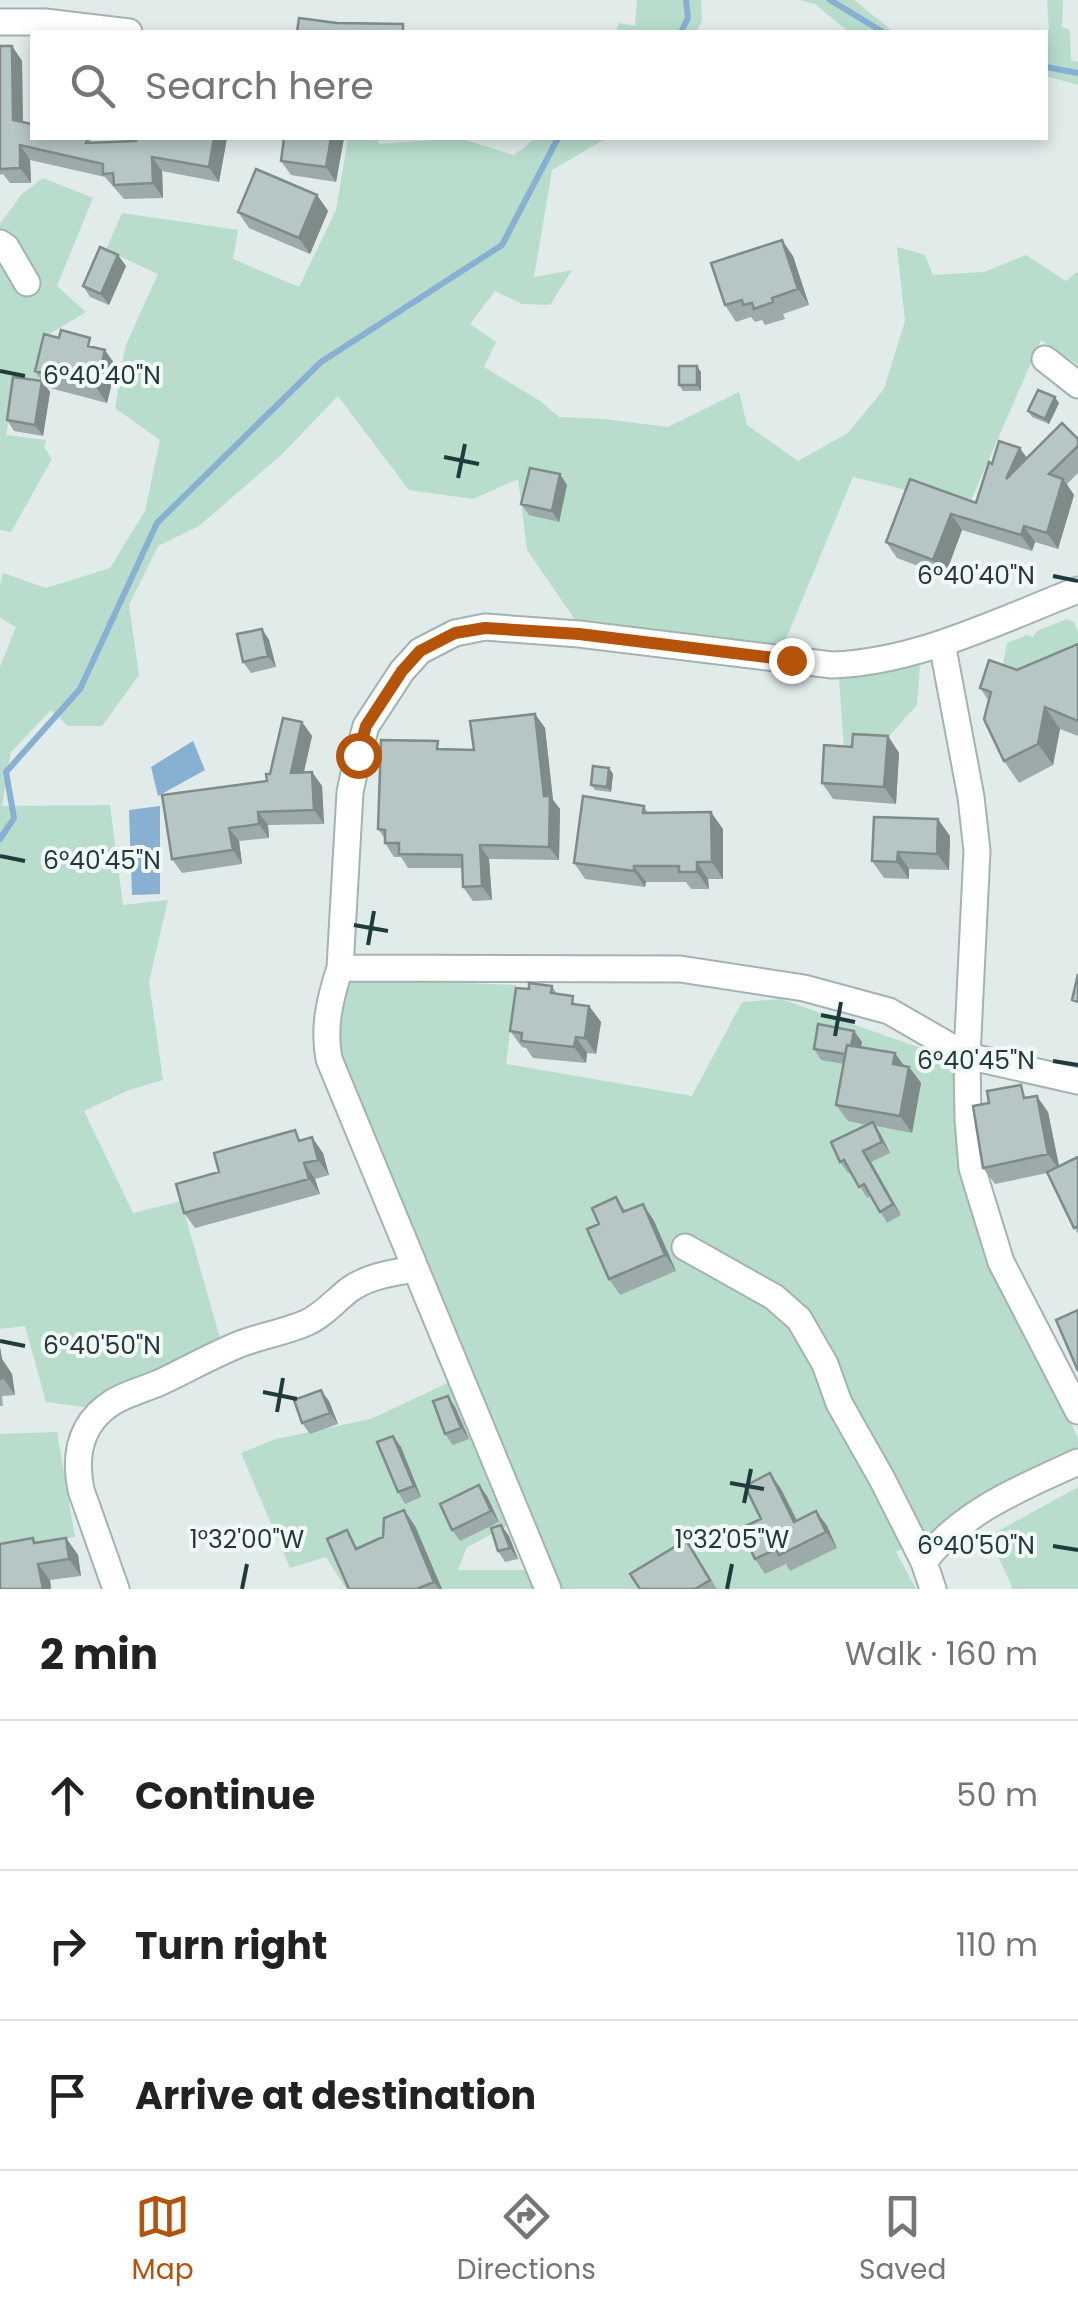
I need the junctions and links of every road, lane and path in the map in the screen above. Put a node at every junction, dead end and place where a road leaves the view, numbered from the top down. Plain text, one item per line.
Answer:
1 (0, 22) edge
2 (112, 30) edge
3 (0, 243) edge
4 (27, 283) dead end
5 (1045, 360) dead end
6 (1078, 385) edge
7 (1078, 590) edge
8 (942, 644) junction
9 (340, 968) junction
10 (968, 1056) junction
11 (1078, 1080) edge
12 (684, 1248) dead end
13 (414, 1269) junction
14 (1078, 1411) edge
15 (1078, 1462) edge
16 (924, 1562) junction
17 (116, 1589) edge
18 (548, 1589) edge
19 (933, 1589) edge

1 - 2 street
3 - 4 street
5 - 6 street
7 - 8 street
8 - 9 street
8 - 10 street
9 - 10 street
9 - 13 street
10 - 11 street
10 - 14 street
12 - 16 street
13 - 17 street
13 - 18 street
15 - 16 street
16 - 19 street

